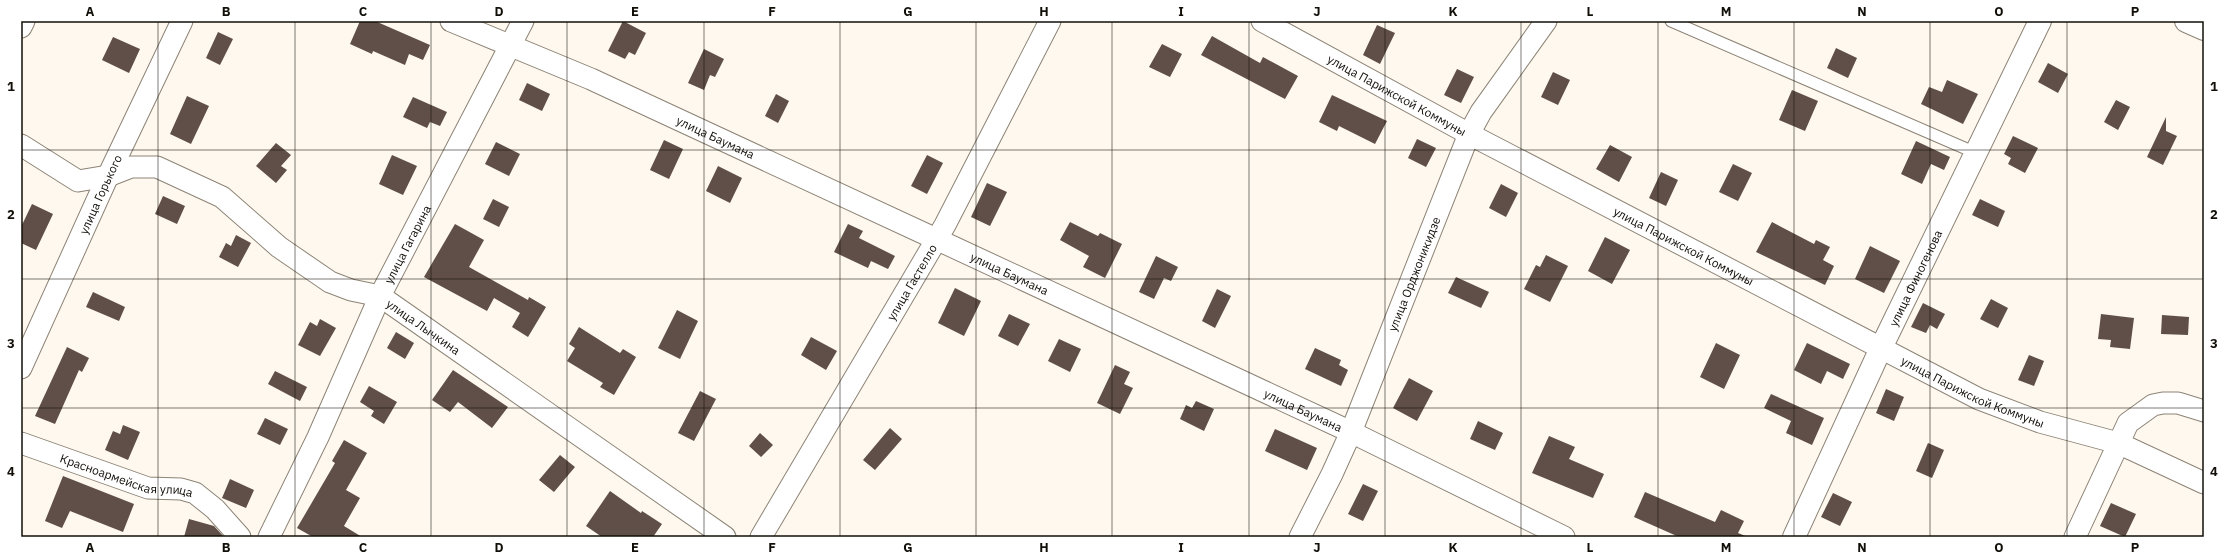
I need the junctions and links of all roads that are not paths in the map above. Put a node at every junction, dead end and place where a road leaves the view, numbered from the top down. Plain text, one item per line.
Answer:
1 (24, 21) edge
2 (182, 21) edge
3 (451, 21) edge
4 (523, 21) edge
5 (1050, 21) edge
6 (1262, 21) edge
7 (1546, 21) edge
8 (1671, 21) edge
9 (2040, 21) edge
10 (2186, 21) edge
11 (21, 27) edge
12 (2204, 29) edge
13 (510, 46) junction
14 (1469, 134) junction
15 (21, 145) edge
16 (1976, 153) junction
17 (108, 176) junction
18 (936, 239) junction
19 (380, 296) junction
20 (1882, 348) junction
21 (21, 368) edge
22 (2204, 411) edge
23 (1350, 432) junction
24 (21, 443) edge
25 (2118, 443) junction
26 (2204, 483) edge
27 (240, 537) edge
28 (269, 537) edge
29 (725, 537) edge
30 (761, 537) edge
31 (1300, 537) edge
32 (1564, 537) edge
33 (1794, 537) edge
34 (2075, 537) edge

1 - 11 street
2 - 17 street, улица Горького
3 - 13 street, улица Баумана
4 - 13 street, улица Гагарина
5 - 18 street, улица Гастелло
6 - 14 street, улица Парижской Коммуны
7 - 14 street, улица Орджоникидзе
8 - 16 lane
9 - 16 street, улица Финогенова
10 - 12 street
13 - 18 street, улица Баумана
13 - 19 street, улица Гагарина
14 - 20 street, улица Парижской Коммуны
14 - 23 street, улица Орджоникидзе
15 - 17 street, улица Лычкина
16 - 20 street, улица Финогенова
17 - 19 street, улица Лычкина
17 - 21 street, улица Горького
18 - 23 street, улица Баумана
18 - 30 street, улица Гастелло
19 - 28 street, улица Гагарина
19 - 29 street, улица Лычкина
20 - 25 street, улица Парижской Коммуны
20 - 33 street, улица Финогенова
22 - 25 street
23 - 31 street, улица Орджоникидзе
23 - 32 street, улица Баумана
24 - 27 street, Красноармейская улица
25 - 26 street, улица Парижской Коммуны
25 - 34 street

